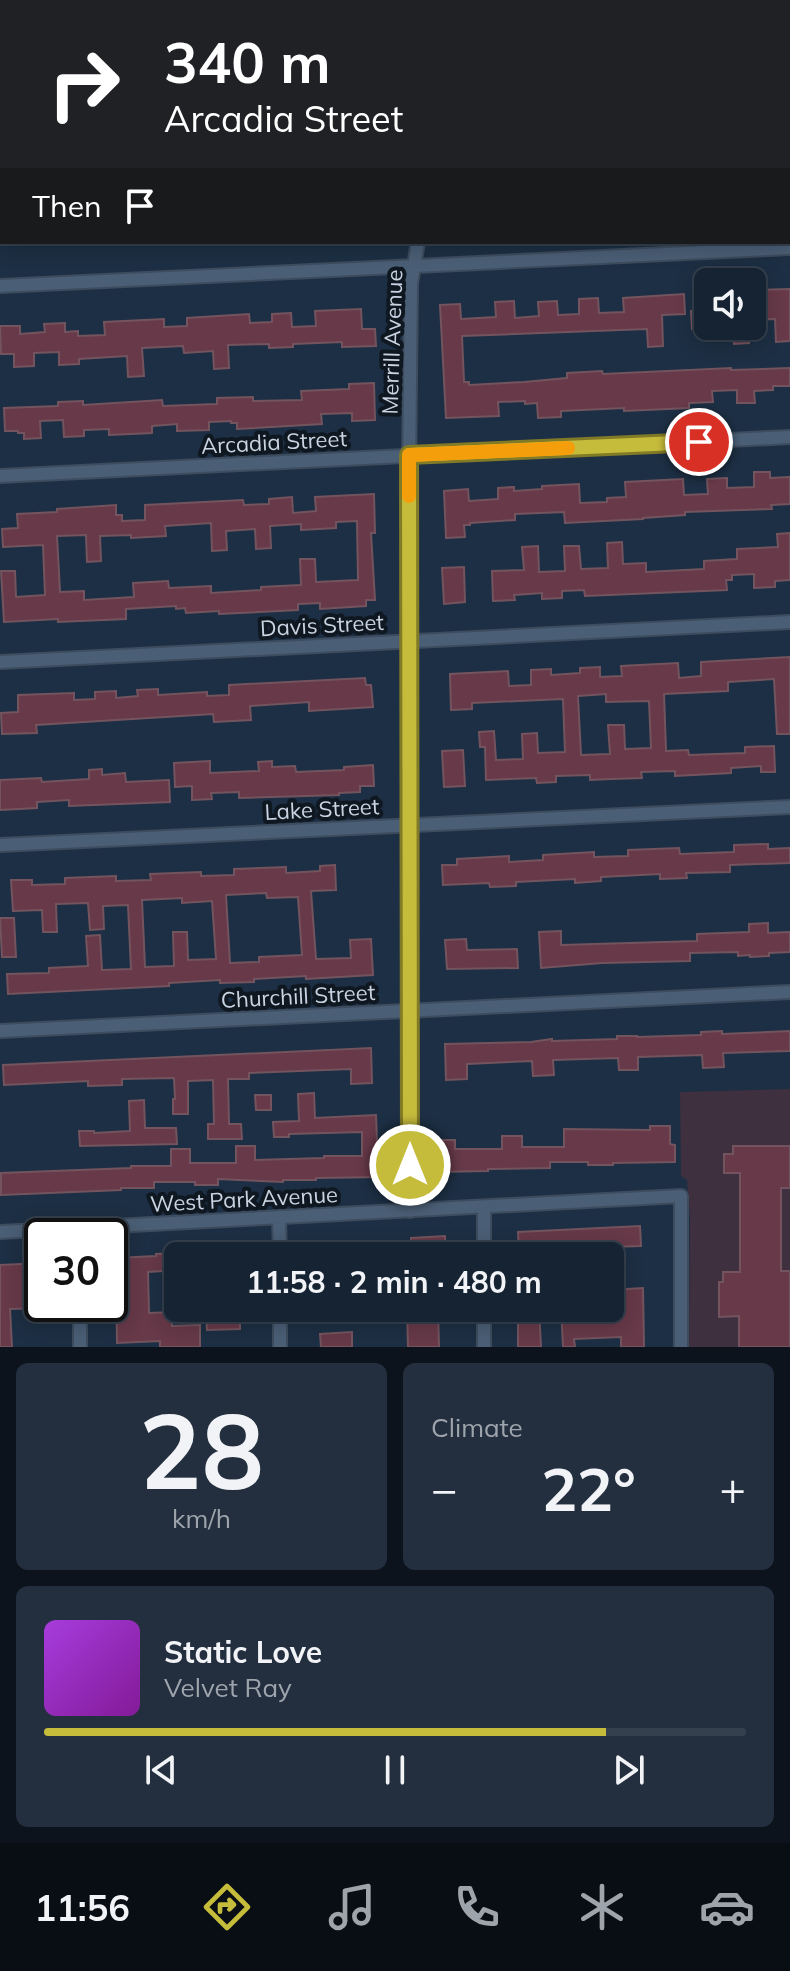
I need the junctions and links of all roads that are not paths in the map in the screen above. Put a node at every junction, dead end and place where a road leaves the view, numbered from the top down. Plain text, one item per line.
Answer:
1 (418, 244) edge
2 (790, 248) edge
3 (414, 265) junction
4 (0, 286) edge
5 (790, 437) edge
6 (409, 455) junction
7 (0, 476) edge
8 (790, 622) edge
9 (409, 641) junction
10 (0, 662) edge
11 (790, 807) edge
12 (409, 825) junction
13 (0, 845) edge
14 (790, 992) edge
15 (410, 1010) junction
16 (0, 1031) edge
17 (484, 1207) junction
18 (410, 1211) junction
19 (279, 1217) junction
20 (128, 1228) edge
21 (0, 1232) edge
22 (24, 1232) edge
23 (280, 1242) edge
24 (484, 1242) edge
25 (80, 1322) edge
26 (280, 1322) edge
27 (484, 1322) edge
28 (80, 1347) edge
29 (280, 1347) edge
30 (484, 1347) edge
31 (681, 1347) edge

1 - 3 street, Merrill Avenue
2 - 3 street
3 - 4 street
3 - 6 street, Merrill Avenue
5 - 6 street, Arcadia Street
6 - 7 street, Arcadia Street
6 - 9 street, Merrill Avenue
8 - 9 street, Davis Street
9 - 10 street, Davis Street
9 - 12 street, Merrill Avenue
11 - 12 street, Lake Street
12 - 13 street, Lake Street
12 - 15 street, Merrill Avenue
14 - 15 street, Churchill Street
15 - 16 street, Churchill Street
15 - 18 street, Merrill Avenue
17 - 18 street, West Park Avenue
17 - 24 street
17 - 31 street, West Park Avenue
18 - 19 street, West Park Avenue
19 - 20 street, West Park Avenue
19 - 23 street
21 - 22 street, West Park Avenue
25 - 28 street
26 - 29 street
27 - 30 street

